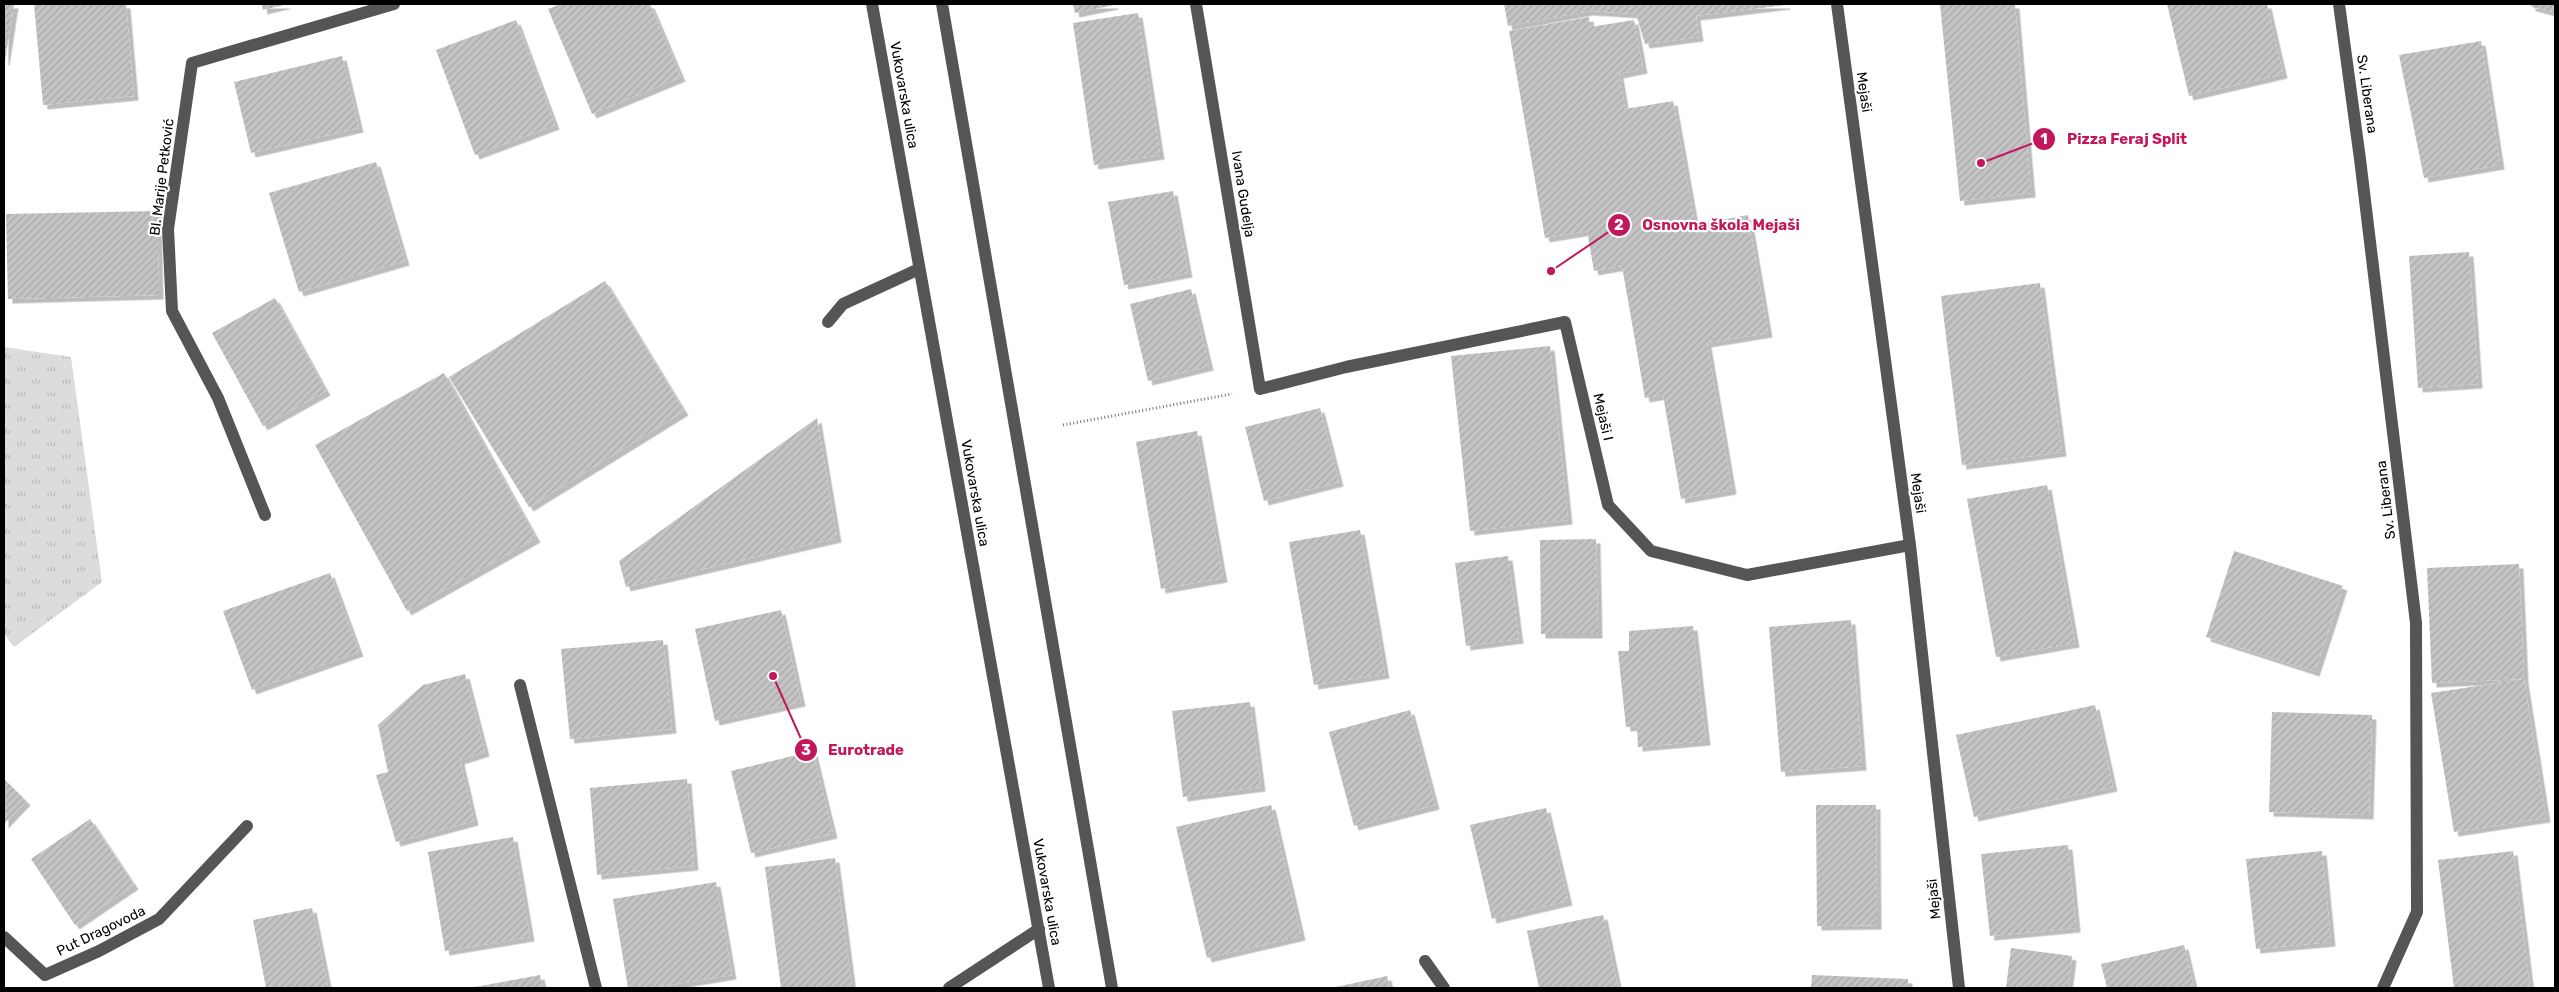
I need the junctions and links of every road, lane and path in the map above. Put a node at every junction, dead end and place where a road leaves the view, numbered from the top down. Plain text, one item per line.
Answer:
1 (394, 4) edge
2 (872, 4) edge
3 (942, 4) edge
4 (1196, 4) edge
5 (1837, 4) edge
6 (2339, 4) edge
7 (919, 269) junction
8 (828, 322) dead end
9 (1260, 389) junction
10 (1063, 425) dead end
11 (265, 515) dead end
12 (1910, 545) junction
13 (520, 685) dead end
14 (247, 826) dead end
15 (1039, 929) junction
16 (4, 937) edge
17 (1425, 961) dead end
18 (596, 988) edge
19 (948, 988) edge
20 (1049, 988) edge
21 (1112, 988) edge
22 (1444, 988) edge
23 (1959, 988) edge
24 (2383, 988) edge

1 - 11 street, Bl. Marije Petković
2 - 7 street, Vukovarska ulica
3 - 21 street
4 - 9 street, Ivana Gudelja
5 - 12 street, Mejaši
6 - 24 street, Sv. Liberana
7 - 8 street
7 - 15 street, Vukovarska ulica
9 - 10 path
9 - 12 street, Mejaši I
12 - 23 street, Mejaši
13 - 18 street
14 - 16 street, Put Dragovoda
15 - 19 street
15 - 20 street, Vukovarska ulica
17 - 22 street

